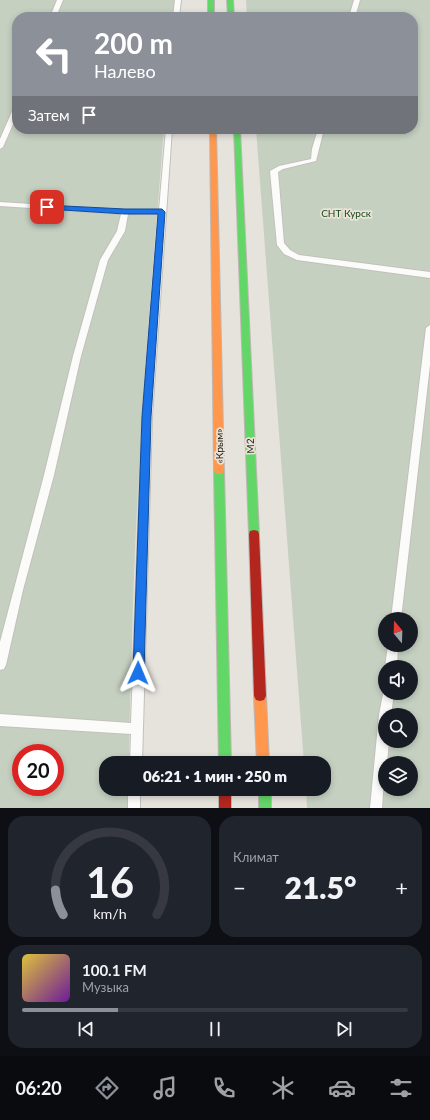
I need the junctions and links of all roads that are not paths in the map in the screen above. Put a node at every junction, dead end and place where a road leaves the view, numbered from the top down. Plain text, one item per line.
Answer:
1 (60, 0) edge
2 (178, 0) edge
3 (211, 0) edge
4 (230, 0) edge
5 (357, 0) edge
6 (55, 12) edge
7 (177, 12) edge
8 (211, 12) edge
9 (231, 12) edge
10 (353, 12) edge
11 (12, 119) edge
12 (169, 134) edge
13 (213, 134) edge
14 (237, 134) edge
15 (320, 134) edge
16 (0, 147) edge
17 (0, 204) edge
18 (125, 212) junction
19 (162, 212) junction
20 (430, 275) edge
21 (430, 328) edge
22 (397, 612) edge
23 (0, 664) edge
24 (0, 721) edge
25 (137, 729) junction
26 (382, 748) edge
27 (136, 756) edge
28 (225, 756) edge
29 (264, 756) edge
30 (134, 796) edge
31 (225, 796) edge
32 (264, 796) edge
33 (134, 808) edge
34 (225, 808) edge
35 (265, 808) edge
36 (376, 808) edge

1 - 6 lane
2 - 7 lane
3 - 8 highway
4 - 9 highway
5 - 10 lane
11 - 16 lane
12 - 19 lane
13 - 28 highway, «Крым»
14 - 29 highway, М2
15 - 20 lane
17 - 18 lane
18 - 19 lane
18 - 23 lane
19 - 25 lane
21 - 22 lane
24 - 25 lane
25 - 27 lane
26 - 36 lane
30 - 33 lane
31 - 34 highway
32 - 35 highway

